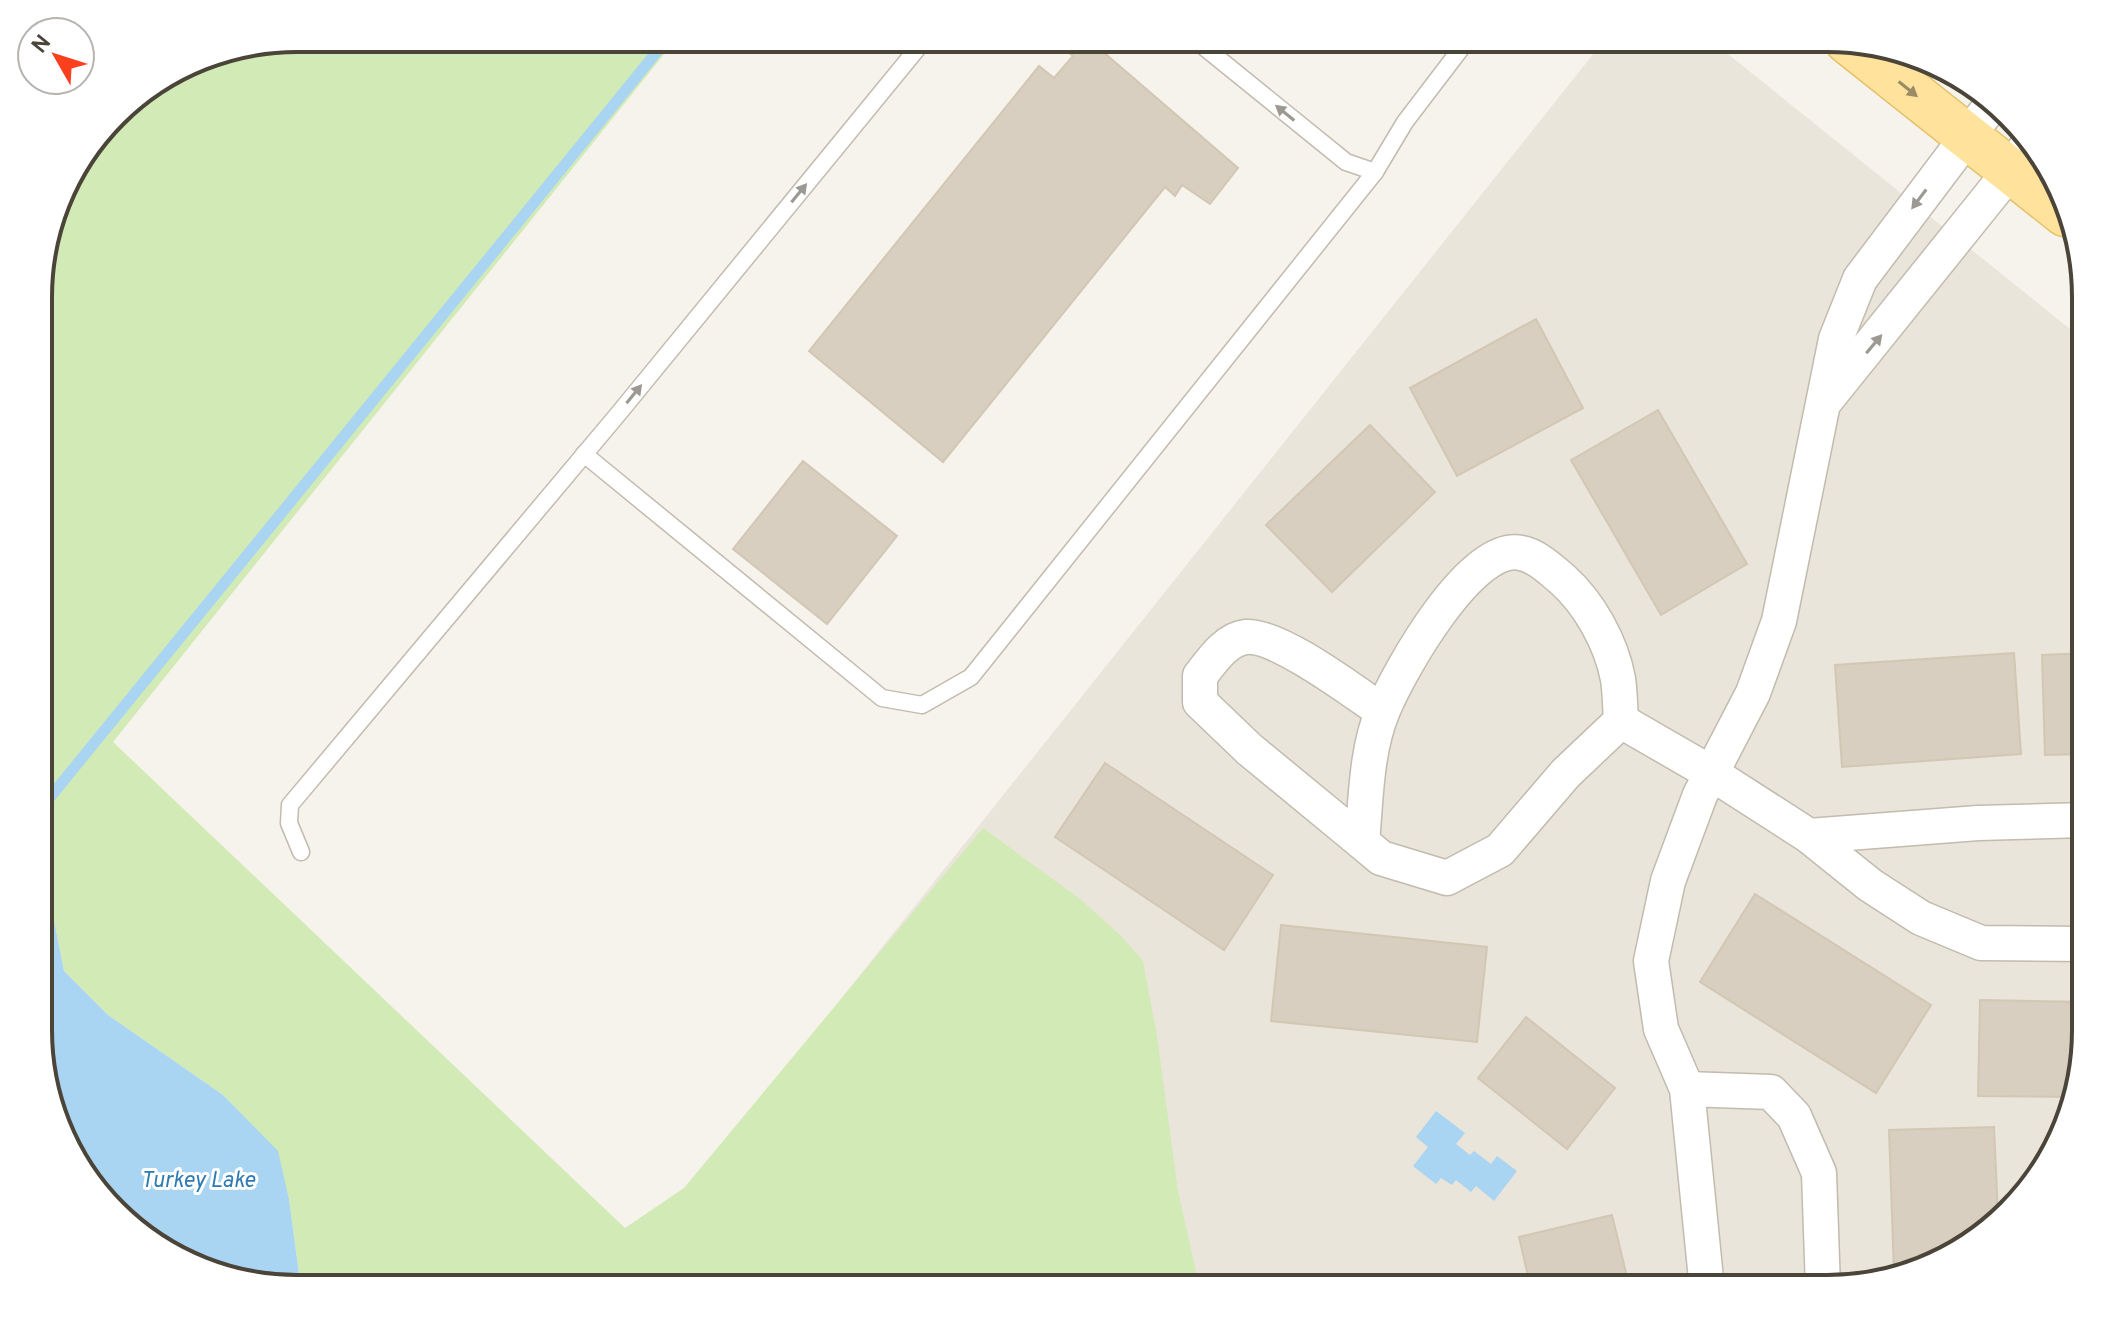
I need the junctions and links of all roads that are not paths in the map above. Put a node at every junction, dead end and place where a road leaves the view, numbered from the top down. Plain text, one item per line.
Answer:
1 (1211, 52) edge
2 (1458, 52) edge
3 (914, 53) edge
4 (1873, 57) edge
5 (1979, 120) edge
6 (2020, 157) edge
7 (1375, 172) junction
8 (2048, 192) edge
9 (1823, 403) junction
10 (584, 454) junction
11 (1382, 711) junction
12 (1621, 721) junction
13 (1711, 773) junction
14 (2071, 820) edge
15 (1809, 836) junction
16 (1362, 842) junction
17 (301, 852) dead end
18 (2071, 944) edge
19 (1687, 1089) junction
20 (1706, 1274) edge
21 (1823, 1274) edge

7 -> 1 lane
2 - 7 lane
10 -> 3 lane
4 -> 5 main road
5 - 6 main road
5 -> 9 street
6 - 8 main road
9 -> 6 street
7 - 10 lane
9 - 13 street
10 - 17 lane
11 - 12 street
11 - 16 street
11 - 16 street
12 - 13 street
12 - 16 street
13 - 15 street
13 - 19 street
14 - 15 street
15 - 18 street
19 - 20 street
19 - 21 street

